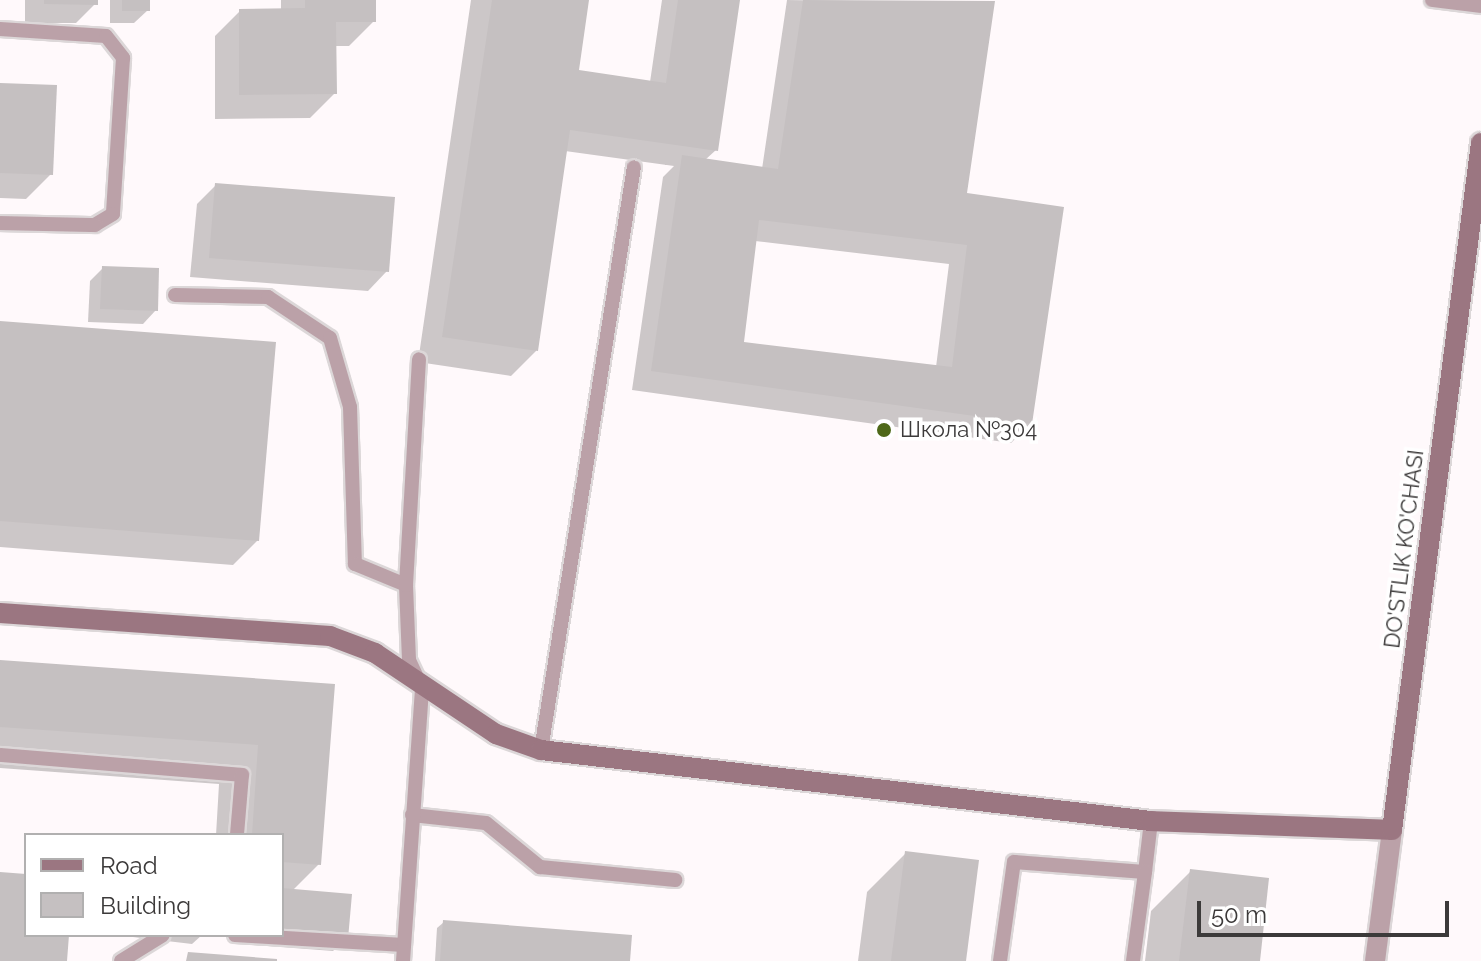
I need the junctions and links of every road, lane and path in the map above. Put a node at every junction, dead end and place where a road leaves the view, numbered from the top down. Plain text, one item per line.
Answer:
1 (1432, 0) edge
2 (1481, 6) edge
3 (0, 29) edge
4 (1481, 143) edge
5 (634, 167) dead end
6 (0, 223) edge
7 (1476, 225) edge
8 (175, 295) dead end
9 (419, 359) dead end
10 (406, 585) junction
11 (0, 613) edge
12 (422, 688) junction
13 (541, 750) junction
14 (0, 755) edge
15 (412, 815) junction
16 (1151, 821) junction
17 (1392, 830) junction
18 (237, 833) edge
19 (1145, 872) junction
20 (675, 880) dead end
21 (160, 937) edge
22 (269, 937) edge
23 (404, 945) junction
24 (121, 961) edge
25 (403, 961) edge
26 (1000, 961) edge
27 (1133, 961) edge
28 (1375, 961) edge

1 - 2 lane
3 - 6 lane
4 - 7 street, DO'STLIK KO'CHASI
5 - 13 lane
7 - 17 street, DO'STLIK KO'CHASI
8 - 10 lane
9 - 10 lane
10 - 12 lane
11 - 12 street
12 - 13 street
12 - 15 lane
13 - 16 street
14 - 18 lane
15 - 20 lane
15 - 23 lane
16 - 17 street
16 - 19 lane
17 - 28 street, DO'STLIK KO'CHASI
19 - 26 lane
19 - 27 lane
21 - 24 lane
22 - 23 lane
23 - 25 lane

